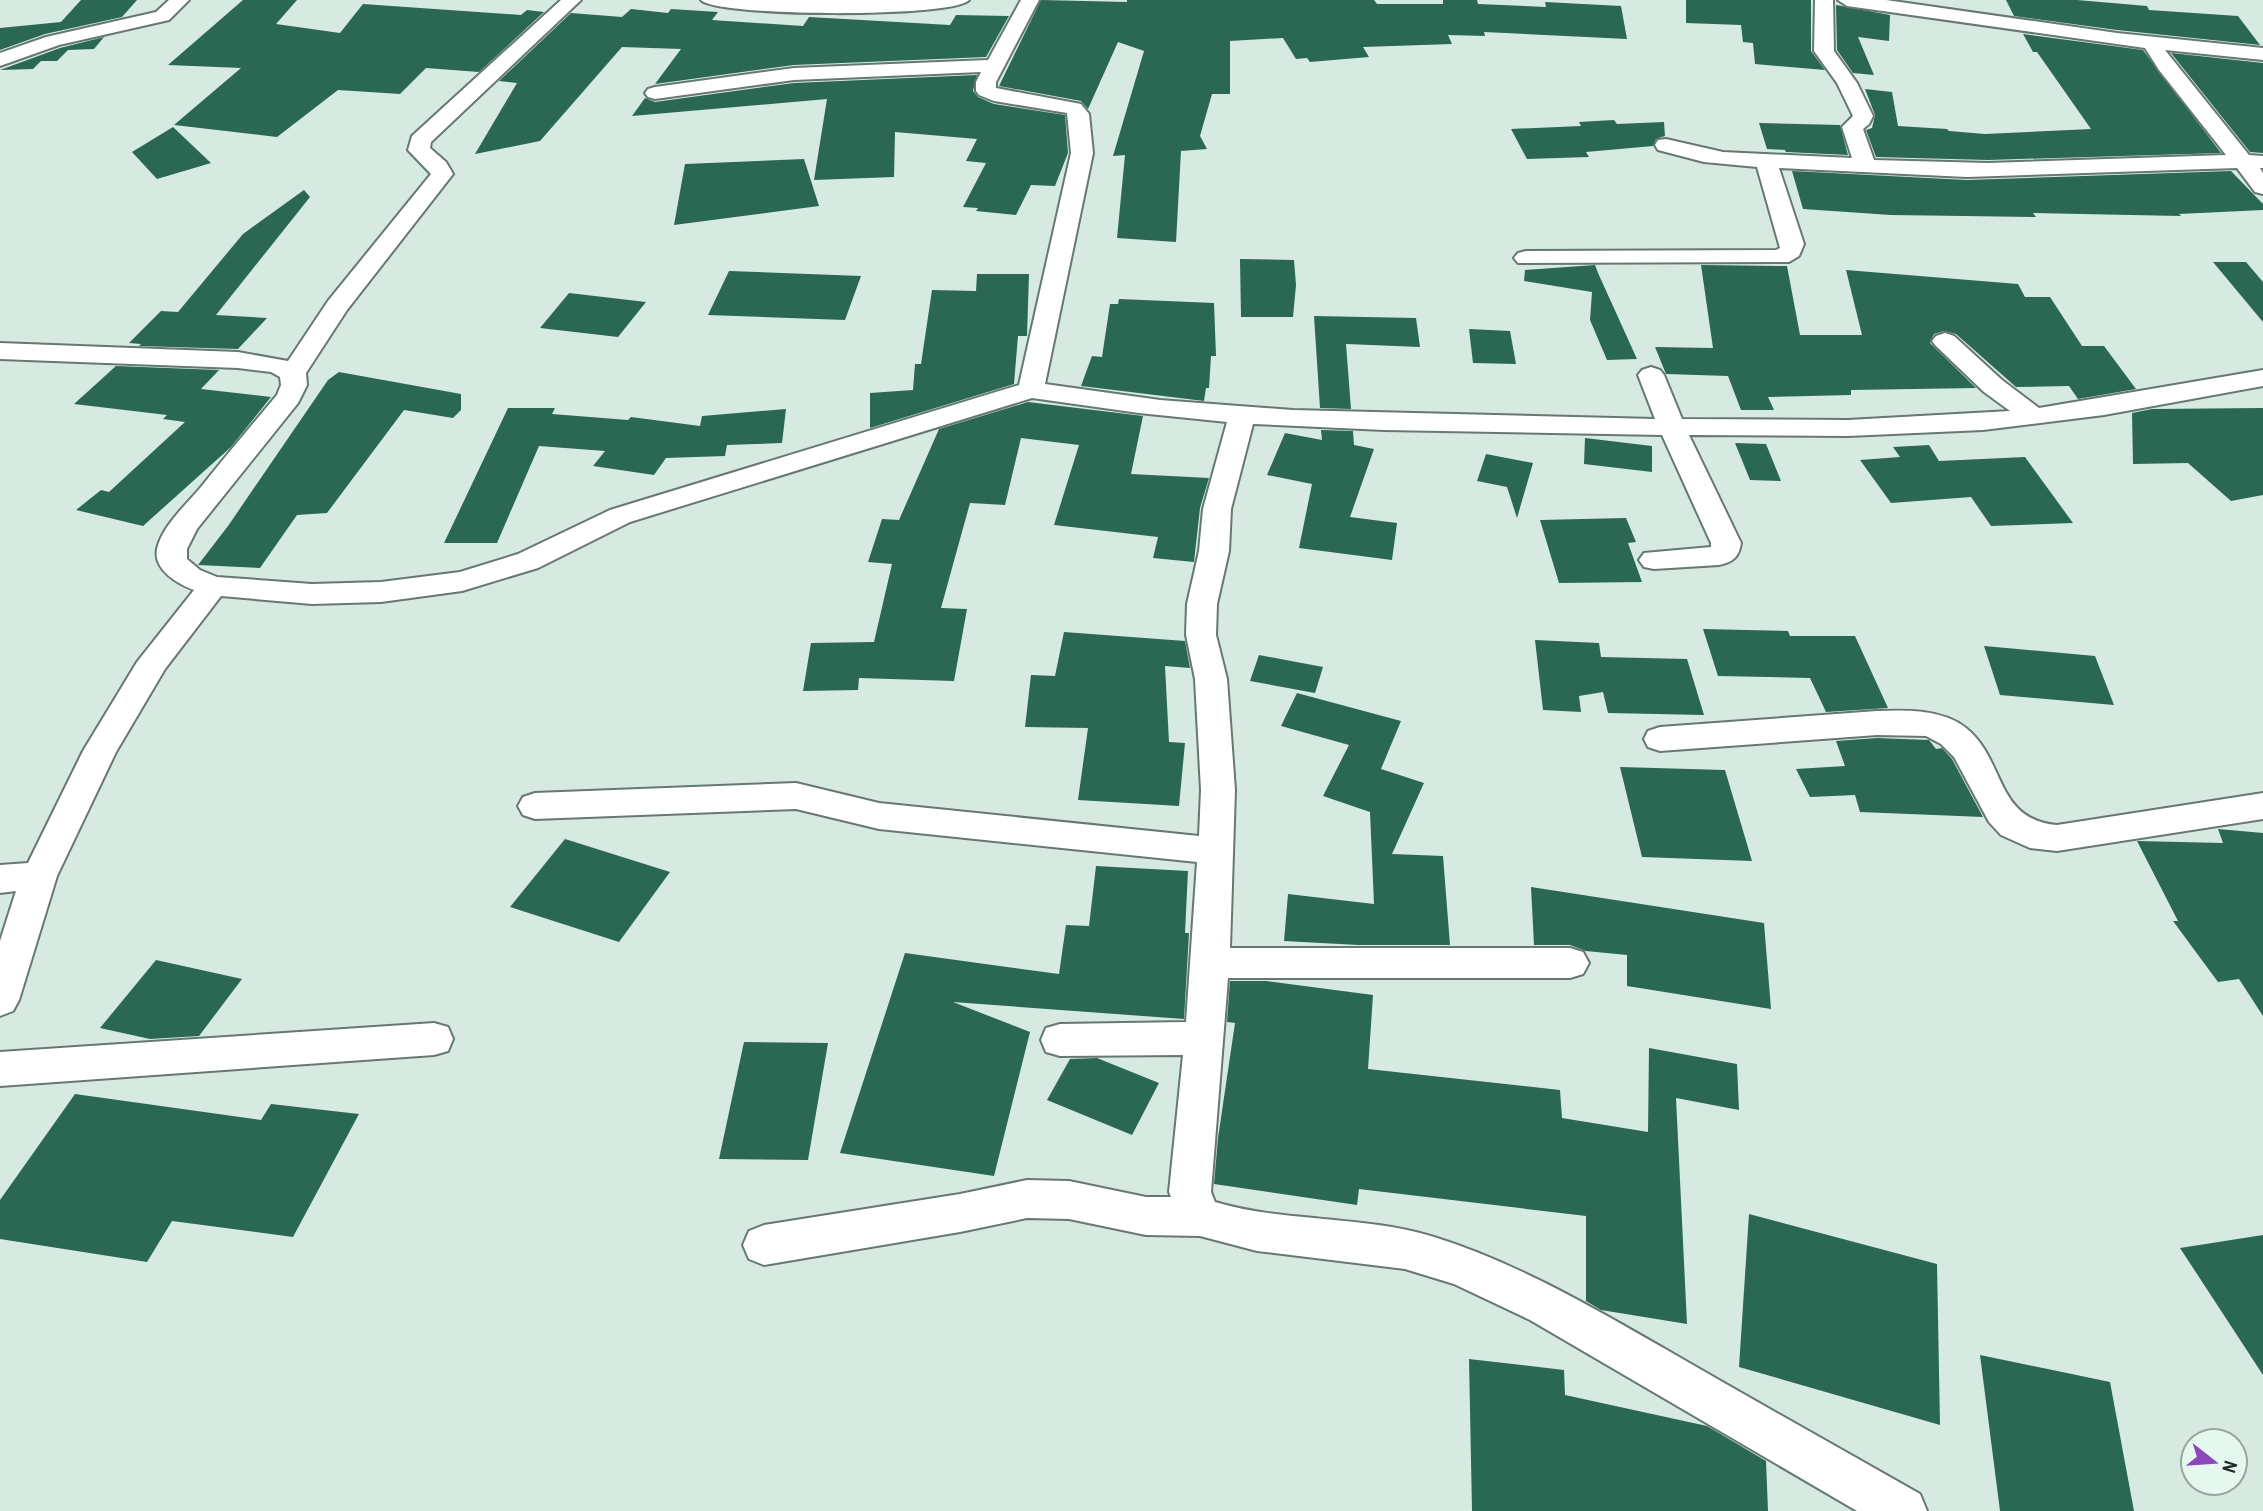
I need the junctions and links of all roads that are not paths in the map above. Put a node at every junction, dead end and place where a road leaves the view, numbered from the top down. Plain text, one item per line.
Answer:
1 (180, 0) edge
2 (572, 0) edge
3 (710, 0) edge
4 (960, 0) edge
5 (1030, 0) edge
6 (1824, 0) edge
7 (1847, 0) edge
8 (2041, 10) dead end
9 (2049, 28) junction
10 (2152, 44) junction
11 (2263, 54) edge
12 (0, 60) edge
13 (995, 66) junction
14 (654, 93) dead end
15 (1666, 145) dead end
16 (1766, 161) junction
17 (2254, 162) edge
18 (1865, 166) junction
19 (2263, 187) edge
20 (1526, 258) dead end
21 (1945, 341) dead end
22 (0, 351) edge
23 (293, 373) junction
24 (1651, 375) dead end
25 (2263, 378) edge
26 (1031, 390) junction
27 (1242, 415) junction
28 (2034, 417) junction
29 (1671, 426) junction
30 (1654, 561) dead end
31 (213, 586) junction
32 (1660, 739) dead end
33 (535, 806) dead end
34 (2263, 806) edge
35 (1216, 851) junction
36 (39, 876) junction
37 (0, 879) edge
38 (1211, 963) junction
39 (1570, 963) dead end
40 (0, 1000) edge
41 (1204, 1038) junction
42 (433, 1039) dead end
43 (1060, 1040) dead end
44 (0, 1069) edge
45 (1200, 1217) junction
46 (764, 1245) dead end
47 (1903, 1511) edge

1 - 12 street
2 - 23 street
3 - 4 street
5 - 13 street
6 - 18 street
7 - 9 street
8 - 9 street
9 - 10 street
10 - 11 street
10 - 17 street
13 - 14 street
13 - 26 street
15 - 16 street
16 - 18 street
16 - 20 street
17 - 18 street
17 - 19 street
21 - 28 street
22 - 23 street
23 - 31 street
24 - 29 street
25 - 28 street
26 - 27 street
26 - 31 street
27 - 29 street
27 - 35 street
28 - 29 street
29 - 30 street
31 - 36 street
32 - 34 street
33 - 35 street
35 - 38 street
36 - 37 street
36 - 40 street
38 - 39 street
38 - 41 street
41 - 43 street
41 - 45 street
42 - 44 street
45 - 46 street
45 - 47 street

